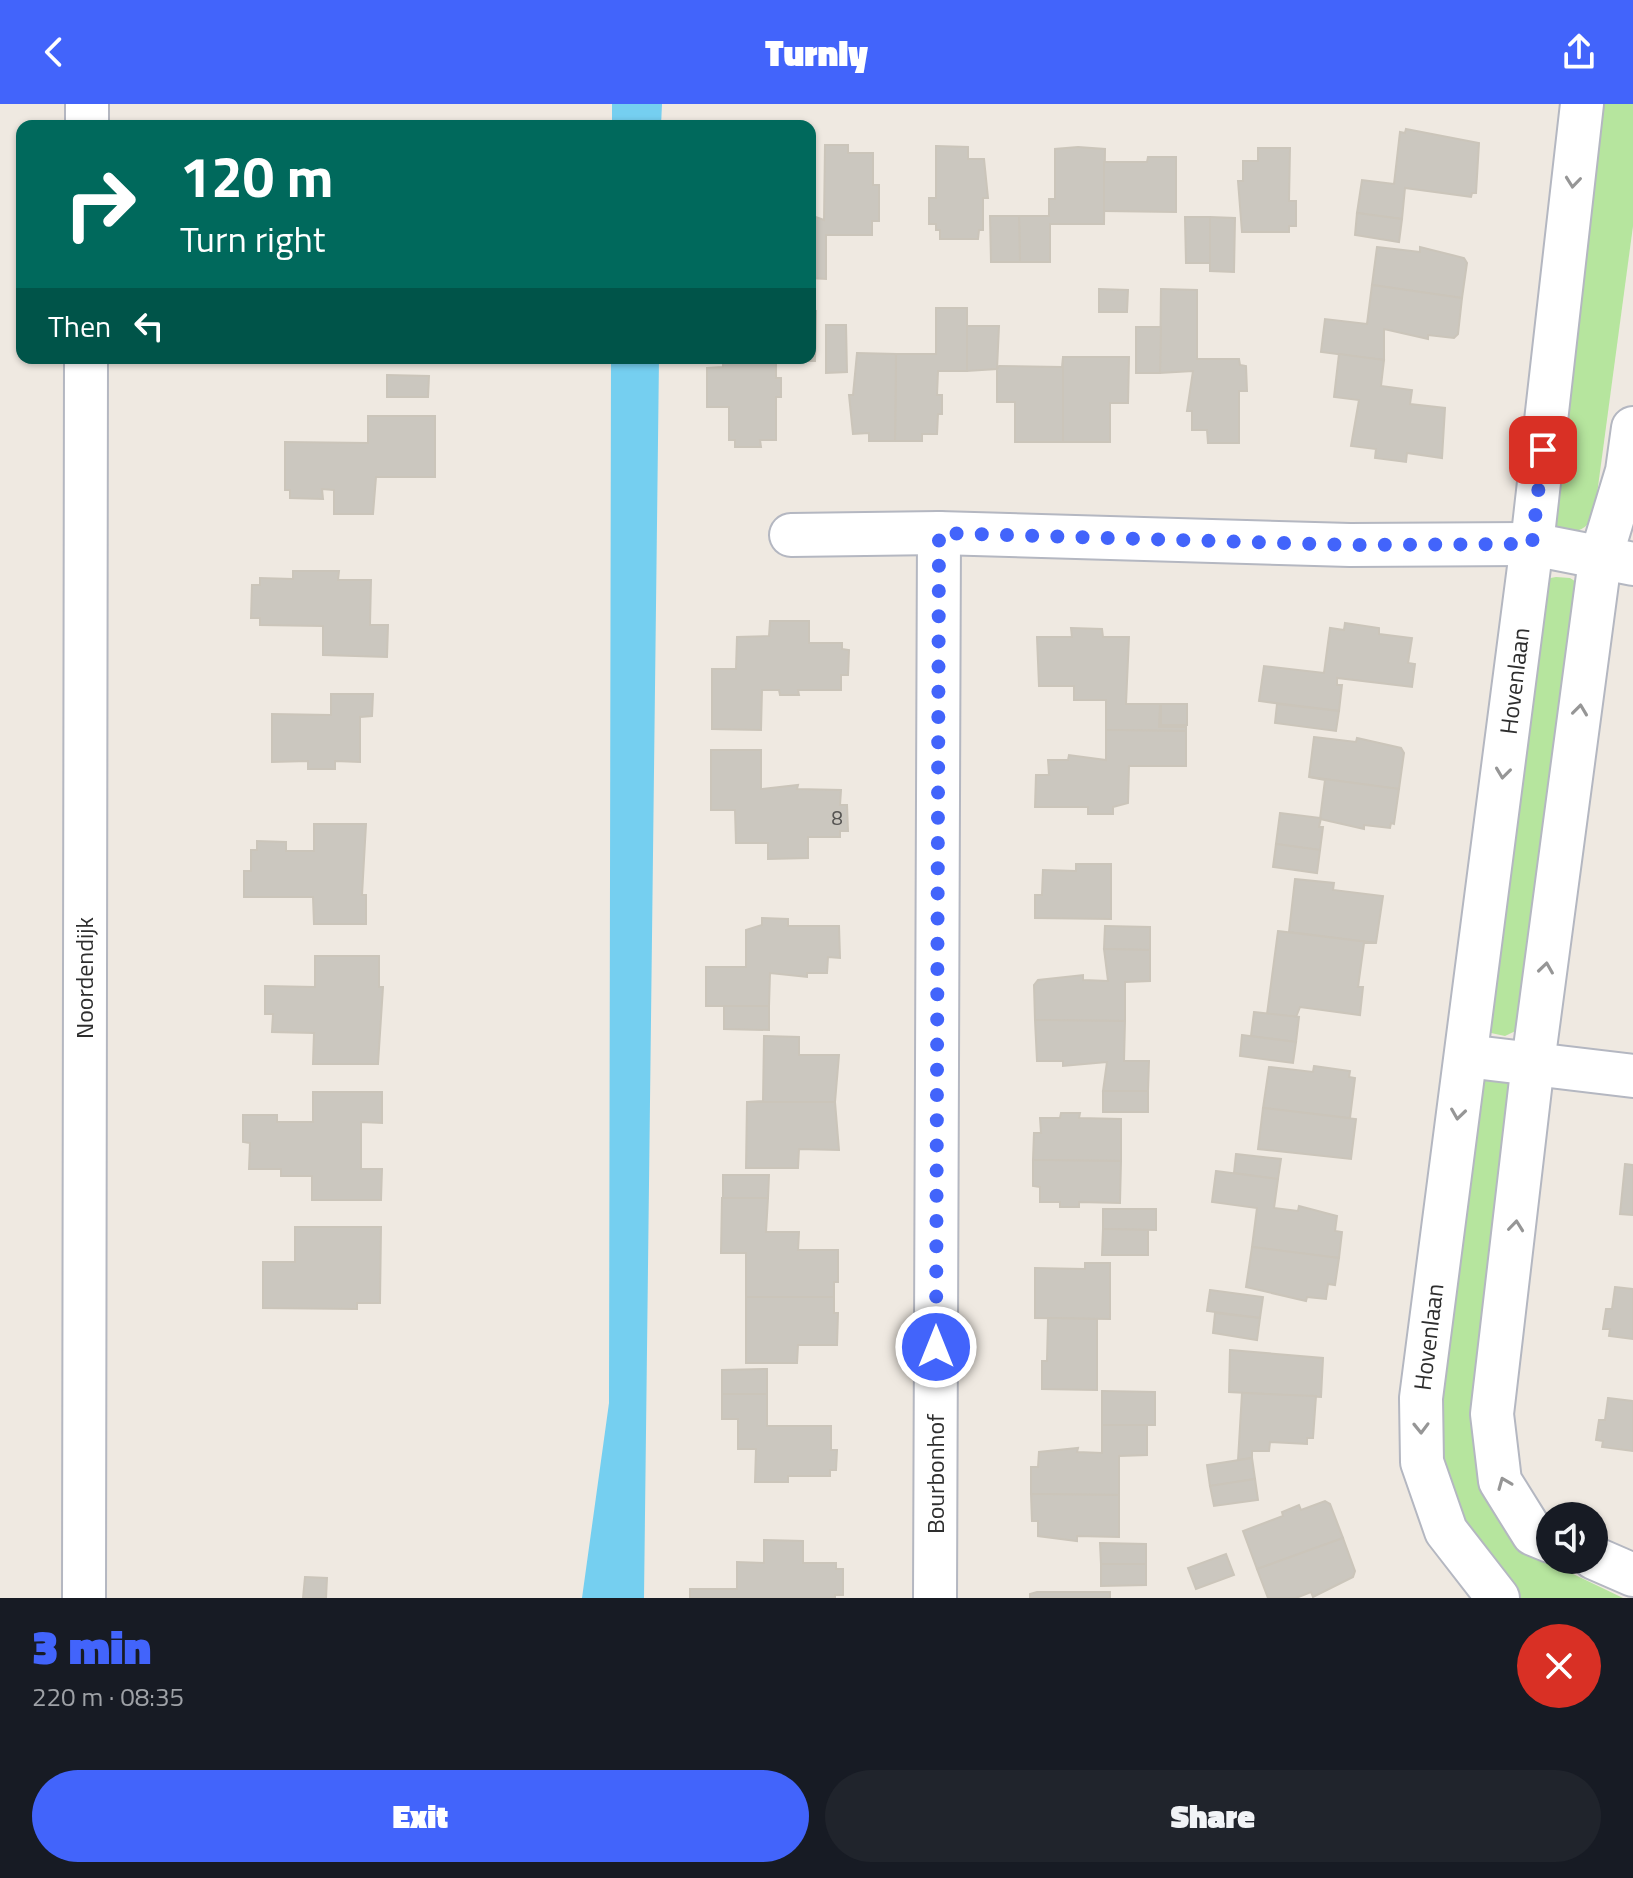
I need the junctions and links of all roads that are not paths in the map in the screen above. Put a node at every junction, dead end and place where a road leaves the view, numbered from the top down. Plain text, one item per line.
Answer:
1 (1582, 104) edge
2 (86, 364) edge
3 (1633, 428) edge
4 (939, 533) junction
5 (791, 535) dead end
6 (1532, 544) junction
7 (1616, 562) edge
8 (1466, 1056) junction
9 (1533, 1063) junction
10 (1633, 1076) edge
11 (1536, 1535) edge
12 (1608, 1564) edge
13 (1633, 1575) edge
14 (84, 1598) edge
15 (935, 1598) edge
16 (1498, 1598) edge

1 -> 6 street, Hovenlaan
2 - 14 street, Noordendijk
3 - 7 street
4 - 5 street
4 - 6 street
4 - 15 street, Bourbonhof
6 - 7 street
6 -> 8 street, Hovenlaan
9 -> 7 street
8 - 9 street
8 -> 16 street, Hovenlaan
9 - 10 street
11 -> 9 street
12 - 13 street

